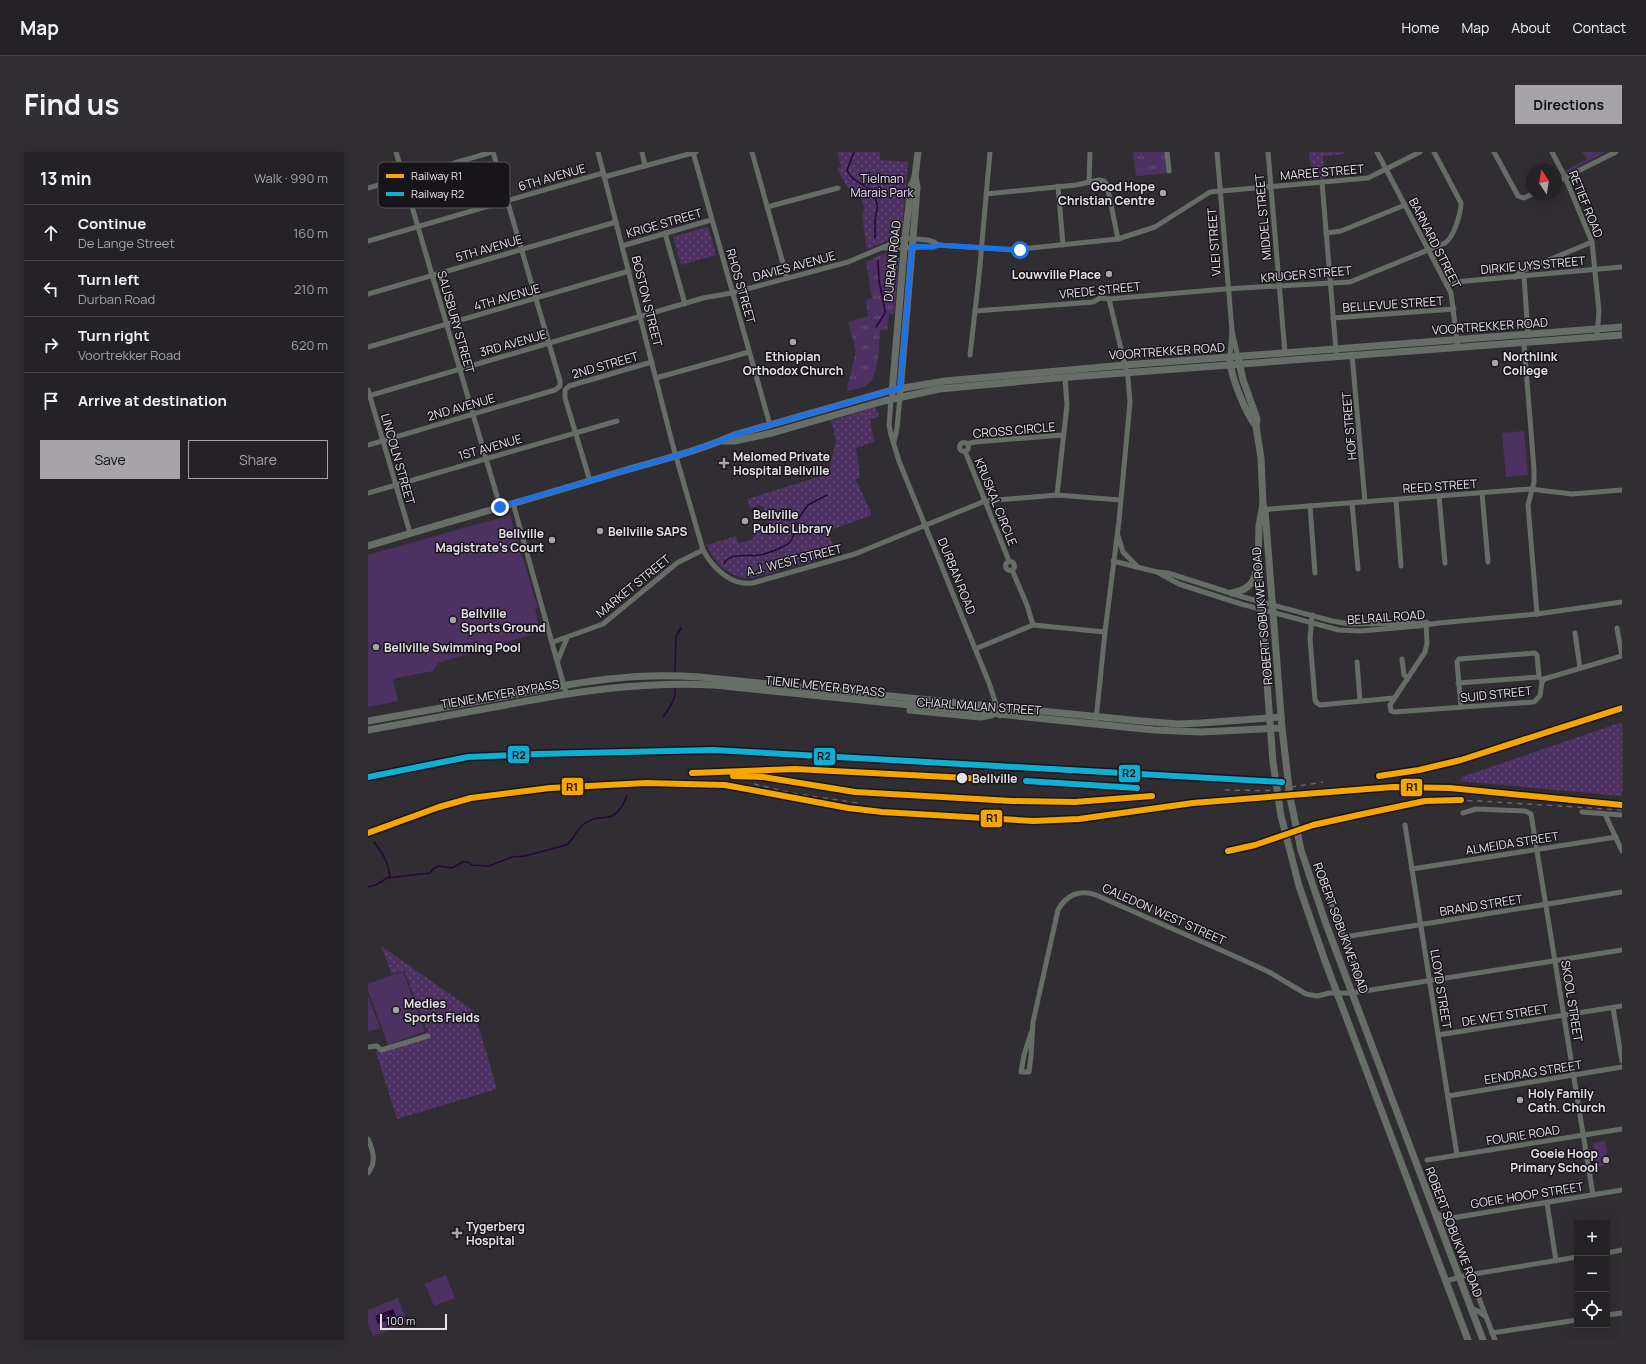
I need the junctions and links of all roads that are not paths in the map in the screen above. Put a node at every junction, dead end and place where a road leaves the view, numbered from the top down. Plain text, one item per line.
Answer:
1 (396, 152) edge
2 (493, 152) edge
3 (598, 152) edge
4 (642, 152) edge
5 (694, 152) edge
6 (752, 152) edge
7 (918, 152) edge
8 (990, 152) edge
9 (1090, 152) edge
10 (1167, 152) edge
11 (1217, 152) edge
12 (1268, 152) edge
13 (1377, 152) edge
14 (1420, 152) edge
15 (1434, 152) edge
16 (1494, 152) edge
17 (1552, 152) edge
18 (1611, 152) edge
19 (1616, 152) edge
20 (1605, 156) junction
21 (399, 162) edge
22 (459, 162) edge
23 (496, 162) edge
24 (645, 166) junction
25 (1386, 170) junction
26 (1169, 171) dead end
27 (604, 175) junction
28 (915, 177) junction
29 (1565, 177) junction
30 (1562, 179) edge
31 (1089, 182) junction
32 (1322, 182) junction
33 (378, 185) edge
34 (1058, 186) junction
35 (1270, 186) junction
36 (368, 188) edge
37 (838, 188) dead end
38 (1220, 191) junction
39 (986, 194) junction
40 (1526, 197) edge
41 (510, 200) edge
42 (1404, 205) junction
43 (768, 207) junction
44 (413, 208) edge
45 (484, 208) edge
46 (510, 208) edge
47 (712, 220) junction
48 (616, 222) junction
49 (418, 227) junction
50 (1326, 232) junction
51 (665, 233) junction
52 (905, 238) junction
53 (913, 238) junction
54 (1118, 239) junction
55 (368, 241) edge
56 (1592, 242) junction
57 (938, 245) junction
58 (1063, 245) junction
59 (622, 246) junction
60 (912, 246) junction
61 (904, 247) junction
62 (882, 248) junction
63 (980, 248) junction
64 (522, 249) junction
65 (1429, 250) junction
66 (1622, 267) edge
67 (1595, 269) junction
68 (629, 271) junction
69 (432, 275) junction
70 (1524, 276) junction
71 (1515, 277) junction
72 (787, 278) junction
73 (1330, 283) junction
74 (1446, 285) junction
75 (1279, 287) junction
76 (1228, 289) junction
77 (732, 293) junction
78 (368, 294) edge
79 (536, 299) junction
80 (1109, 299) junction
81 (685, 304) junction
82 (1454, 309) junction
83 (975, 311) junction
84 (640, 317) junction
85 (1333, 318) junction
86 (447, 324) junction
87 (1622, 327) edge
88 (1599, 329) junction
89 (1232, 330) junction
90 (1528, 335) junction
91 (1622, 335) edge
92 (1598, 337) junction
93 (1457, 340) junction
94 (1552, 341) junction
95 (549, 343) junction
96 (1524, 344) junction
97 (368, 347) edge
98 (1351, 348) junction
99 (1458, 348) junction
100 (1336, 349) junction
101 (749, 352) junction
102 (1285, 353) junction
103 (970, 356) dead end
104 (1353, 356) junction
105 (1230, 357) junction
106 (1238, 357) junction
107 (1336, 358) junction
108 (652, 362) junction
109 (1125, 365) junction
110 (1239, 365) junction
111 (1230, 366) junction
112 (459, 369) junction
113 (1127, 373) junction
114 (656, 378) junction
115 (1065, 378) junction
116 (900, 388) junction
117 (368, 390) edge
118 (892, 390) junction
119 (369, 396) edge
120 (900, 397) junction
121 (891, 399) junction
122 (472, 414) junction
123 (617, 421) dead end
124 (770, 425) junction
125 (1256, 426) junction
126 (575, 433) junction
127 (1063, 435) junction
128 (383, 440) junction
129 (721, 441) junction
130 (893, 443) junction
131 (368, 445) edge
132 (965, 451) joint
133 (676, 455) junction
134 (486, 459) junction
135 (590, 481) junction
136 (396, 485) junction
137 (1532, 490) junction
138 (1622, 490) edge
139 (368, 493) edge
140 (1482, 493) junction
141 (1057, 495) junction
142 (497, 496) dead end
143 (1439, 496) junction
144 (1120, 500) junction
145 (1396, 500) junction
146 (985, 501) junction
147 (1365, 502) junction
148 (513, 503) junction
149 (1352, 503) junction
150 (1310, 506) junction
151 (1263, 509) junction
152 (925, 525) junction
153 (410, 533) junction
154 (1118, 533) junction
155 (368, 546) edge
156 (703, 550) junction
157 (1113, 561) junction
158 (1488, 562) dead end
159 (1445, 563) dead end
160 (1258, 565) junction
161 (1401, 566) dead end
162 (1139, 567) junction
163 (1358, 570) dead end
164 (1157, 572) junction
165 (1315, 573) dead end
166 (1232, 593) junction
167 (1260, 601) junction
168 (1622, 602) edge
169 (1271, 604) junction
170 (1261, 610) junction
171 (1272, 613) junction
172 (1537, 614) junction
173 (1312, 615) junction
174 (1311, 623) junction
175 (1426, 624) junction
176 (1033, 625) junction
177 (1618, 628) dead end
178 (1105, 632) junction
179 (1575, 633) dead end
180 (567, 638) junction
181 (553, 642) junction
182 (975, 649) junction
183 (1622, 656) edge
184 (1402, 659) dead end
185 (558, 660) junction
186 (1358, 662) dead end
187 (1580, 668) junction
188 (1408, 678) junction
189 (1541, 679) junction
190 (1458, 683) junction
191 (565, 685) junction
192 (746, 685) junction
193 (566, 693) junction
194 (1394, 698) junction
195 (1360, 701) junction
196 (1461, 707) junction
197 (998, 709) junction
198 (1000, 716) junction
199 (1281, 717) junction
200 (1270, 718) junction
201 (1096, 720) junction
202 (368, 722) edge
203 (1282, 728) junction
204 (1270, 729) junction
205 (368, 730) edge
206 (1582, 812) dead end
207 (1463, 813) dead end
208 (1605, 814) junction
209 (1622, 815) edge
210 (1405, 825) dead end
211 (1616, 837) junction
212 (1537, 849) junction
213 (1622, 851) edge
214 (1412, 869) junction
215 (1622, 892) edge
216 (1327, 893) dead end
217 (1547, 904) junction
218 (1421, 925) junction
219 (1344, 937) junction
220 (1622, 950) edge
221 (1555, 960) junction
222 (1360, 980) dead end
223 (1429, 981) junction
224 (1337, 993) junction
225 (1352, 993) junction
226 (1622, 1006) edge
227 (1613, 1008) junction
228 (1564, 1015) junction
229 (1031, 1033) junction
230 (1438, 1035) junction
231 (428, 1036) dead end
232 (368, 1047) edge
233 (1622, 1061) edge
234 (1622, 1067) edge
235 (1574, 1075) junction
236 (1448, 1096) junction
237 (1622, 1129) edge
238 (1584, 1135) junction
239 (368, 1139) edge
240 (1457, 1155) junction
241 (1427, 1160) dead end
242 (368, 1173) edge
243 (1622, 1190) edge
244 (1593, 1195) junction
245 (1546, 1203) junction
246 (1436, 1213) junction
247 (1622, 1250) edge
248 (1610, 1252) edge
249 (1574, 1258) edge
250 (1556, 1261) junction
251 (1460, 1277) junction
252 (1446, 1281) junction
253 (1475, 1288) dead end
254 (1471, 1308) junction
255 (1622, 1313) edge
256 (1610, 1315) edge
257 (1486, 1317) junction
258 (1574, 1320) edge
259 (1492, 1333) junction
260 (1468, 1340) edge
261 (1483, 1340) edge
262 (1495, 1340) edge

1 - 21 street, SALISBURY STREET
2 - 22 street
2 - 23 street
3 - 27 street, BOSTON STREET
4 - 24 street
5 - 24 street, 6TH AVENUE
5 - 47 street, RHOS STREET
6 - 43 street
7 - 28 main road, DURBAN ROAD
8 - 39 street
9 - 31 street
10 - 26 street
11 - 38 street, VLEI STREET
12 - 35 street, MIDDEL STREET
13 - 25 street, BARNARD STREET
14 - 25 street, MAREE STREET
15 - 65 street, KRUGER STREET
16 - 40 street
17 - 29 street, RETIEF ROAD
18 - 20 street
19 - 20 street
20 - 29 street
24 - 27 street, 6TH AVENUE
25 - 32 street, MAREE STREET
25 - 42 street, BARNARD STREET
27 - 41 street, 6TH AVENUE
27 - 48 street, BOSTON STREET
28 - 52 main road, DURBAN ROAD
28 - 53 main road, DURBAN ROAD
29 - 30 street
29 - 56 street, RETIEF ROAD
31 - 34 street
31 - 54 street
32 - 35 street, MAREE STREET
32 - 50 street
33 - 36 street
34 - 39 street
34 - 58 street
35 - 38 street, MAREE STREET
35 - 75 street, MIDDEL STREET
37 - 43 street
38 - 54 street, MAREE STREET
38 - 76 street, VLEI STREET
39 - 63 street
42 - 50 street
42 - 65 street, BARNARD STREET
43 - 72 street
44 - 49 street, SALISBURY STREET
45 - 49 street, 6TH AVENUE
46 - 64 street
47 - 51 street, KRIGE STREET
47 - 77 street, RHOS STREET
48 - 59 street, BOSTON STREET
48 - 64 street, 5TH AVENUE
49 - 55 street, 6TH AVENUE
49 - 69 street, SALISBURY STREET
50 - 73 street
51 - 59 street, KRIGE STREET
51 - 81 street
52 - 53 street
52 - 61 main road, DURBAN ROAD
52 - 62 street, DAVIES AVENUE
53 - 57 street
53 - 60 main road, DURBAN ROAD
54 - 58 street, MAREE STREET
56 - 67 street, RETIEF ROAD
56 - 71 street
57 - 60 street, DAVIES AVENUE
57 - 63 street, MAREE STREET
58 - 63 street, MAREE STREET
59 - 68 street, BOSTON STREET
60 - 61 street, DAVIES AVENUE
60 - 116 main road, DURBAN ROAD
61 - 62 street, DAVIES AVENUE
61 - 118 main road, DURBAN ROAD
62 - 72 street, DAVIES AVENUE
63 - 83 street
64 - 69 street, 5TH AVENUE
64 - 79 street
65 - 73 street, KRUGER STREET
65 - 74 street, BARNARD STREET
66 - 67 street, DIRKIE UYS STREET
67 - 70 street, DIRKIE UYS STREET
67 - 88 street, RETIEF ROAD
68 - 79 street, 4TH AVENUE
68 - 84 street, BOSTON STREET
69 - 78 street, 5TH AVENUE
69 - 86 street, SALISBURY STREET
70 - 71 street, DIRKIE UYS STREET
70 - 90 street
71 - 74 street, DIRKIE UYS STREET
72 - 77 street, DAVIES AVENUE
73 - 75 street, KRUGER STREET
73 - 85 street
74 - 82 street, BARNARD STREET
75 - 76 street, KRUGER STREET
75 - 102 street, MIDDEL STREET
76 - 80 street, VREDE STREET
76 - 89 street, VLEI STREET
77 - 81 street, DAVIES AVENUE
77 - 101 street, RHOS STREET
79 - 86 street, 4TH AVENUE
79 - 95 street
80 - 83 street, VREDE STREET
80 - 109 street, CHARL MALAN STREET
81 - 84 street, DAVIES AVENUE
82 - 85 street, BELLEVUE STREET
82 - 93 street, BARNARD STREET
83 - 103 street
84 - 95 street, 3RD AVENUE
84 - 108 street, BOSTON STREET
85 - 100 street
86 - 97 street, 4TH AVENUE
86 - 112 street, SALISBURY STREET
87 - 88 main road, VOORTREKKER ROAD
88 - 90 main road, VOORTREKKER ROAD
88 - 92 street, RETIEF ROAD
89 - 105 street, VLEI STREET
89 - 106 street, VLEI STREET
90 - 93 main road, VOORTREKKER ROAD
90 - 94 main road
91 - 92 main road, VOORTREKKER ROAD
92 - 94 main road, VOORTREKKER ROAD
93 - 98 main road, VOORTREKKER ROAD
93 - 99 street, BARNARD STREET
94 - 96 main road, VOORTREKKER ROAD
95 - 112 street, 3RD AVENUE
95 - 122 street, 2ND AVENUE
96 - 99 main road, VOORTREKKER ROAD
96 - 137 street
98 - 100 main road, VOORTREKKER ROAD
98 - 104 street, HOF STREET
99 - 104 main road, VOORTREKKER ROAD
100 - 102 main road, VOORTREKKER ROAD
100 - 107 street
101 - 114 street
101 - 124 street, RHOS STREET
102 - 106 main road, VOORTREKKER ROAD
104 - 107 main road, VOORTREKKER ROAD
104 - 147 street, HOF STREET
105 - 106 main road, VOORTREKKER ROAD
105 - 109 main road, VOORTREKKER ROAD
105 - 111 main road, ROBERT SOBUKWE ROAD
106 - 110 main road, ROBERT SOBUKWE ROAD
107 - 110 main road, VOORTREKKER ROAD
108 - 114 street, BOSTON STREET
108 - 126 street, 2ND STREET
109 - 113 street, CHARL MALAN STREET
109 - 116 main road, VOORTREKKER ROAD
110 - 111 main road, VOORTREKKER ROAD
110 - 125 main road, ROBERT SOBUKWE ROAD
111 - 113 main road, VOORTREKKER ROAD
111 - 125 main road, ROBERT SOBUKWE ROAD
112 - 119 street, 3RD AVENUE
112 - 122 street, SALISBURY STREET
113 - 115 main road, VOORTREKKER ROAD
113 - 144 street, CHARL MALAN STREET
114 - 133 street, BOSTON STREET
115 - 120 main road, VOORTREKKER ROAD
115 - 127 street
116 - 118 main road, VOORTREKKER ROAD
116 - 120 main road, DURBAN ROAD
117 - 119 street, LINCOLN STREET
118 - 121 main road, DURBAN ROAD
118 - 124 main road, VOORTREKKER ROAD
119 - 128 street, LINCOLN STREET
120 - 121 main road, VOORTREKKER ROAD
120 - 130 street, DURBAN ROAD
121 - 129 main road, VOORTREKKER ROAD
121 - 130 street, DURBAN ROAD
122 - 128 street, 2ND AVENUE
122 - 134 street, SALISBURY STREET
123 - 126 street, 1ST AVENUE
124 - 129 main road, VOORTREKKER ROAD
125 - 151 main road, ROBERT SOBUKWE ROAD
126 - 134 street, 1ST AVENUE
126 - 135 street
127 - 132 street, CROSS CIRCLE
127 - 141 street
128 - 131 street, 2ND AVENUE
128 - 136 street, LINCOLN STREET
129 - 133 main road, VOORTREKKER ROAD
130 - 152 street, DURBAN ROAD
132 - 146 street, KRUSKAL CIRCLE
133 - 135 main road, VOORTREKKER ROAD
133 - 156 street, A.J. WEST STREET
134 - 136 street, 1ST AVENUE
134 - 142 street, SALISBURY STREET
135 - 148 main road, VOORTREKKER ROAD
136 - 139 street, 1ST AVENUE
136 - 153 street, LINCOLN STREET
137 - 138 street, REED STREET
137 - 140 street, REED STREET
137 - 172 street
140 - 143 street, REED STREET
140 - 158 street
141 - 144 street, A.J. WEST STREET
141 - 146 street, A.J. WEST STREET
143 - 145 street, REED STREET
143 - 159 street
144 - 154 street, CHARL MALAN STREET
145 - 147 street, REED STREET
145 - 161 street
146 - 152 street, A.J. WEST STREET
146 - 176 street, KRUSKAL CIRCLE
147 - 149 street, REED STREET
148 - 153 main road, VOORTREKKER ROAD
148 - 181 street
149 - 150 street, REED STREET
149 - 163 street
150 - 151 street, REED STREET
150 - 165 street
151 - 160 main road, ROBERT SOBUKWE ROAD
151 - 169 main road, ROBERT SOBUKWE ROAD
152 - 156 street, A.J. WEST STREET
152 - 182 street, DURBAN ROAD
153 - 155 main road, VOORTREKKER ROAD
154 - 157 street, CHARL MALAN STREET
154 - 162 street
156 - 180 street, MARKET STREET
157 - 162 street, BELRAIL ROAD
157 - 178 street, CHARL MALAN STREET
160 - 166 main road
160 - 167 main road, ROBERT SOBUKWE ROAD
162 - 164 street, BELRAIL ROAD
164 - 166 street, BELRAIL ROAD
164 - 170 street, BELRAIL ROAD
166 - 167 street, BELRAIL ROAD
167 - 169 street, BELRAIL ROAD
167 - 170 main road, ROBERT SOBUKWE ROAD
168 - 172 street, BELRAIL ROAD
169 - 171 main road, ROBERT SOBUKWE ROAD
169 - 173 street, BELRAIL ROAD
170 - 171 street, BELRAIL ROAD
170 - 200 main road, ROBERT SOBUKWE ROAD
171 - 174 street, BELRAIL ROAD
171 - 199 main road, ROBERT SOBUKWE ROAD
172 - 175 street, BELRAIL ROAD
173 - 174 street
173 - 175 street, BELRAIL ROAD
174 - 175 street, BELRAIL ROAD
174 - 195 street
175 - 188 street
176 - 178 street
176 - 182 street
177 - 183 street
178 - 201 street, CHARL MALAN STREET
179 - 187 street
180 - 181 street, MARKET STREET
180 - 185 street
181 - 185 street
182 - 197 street, DURBAN ROAD
183 - 187 street, SUID STREET
184 - 188 street
185 - 191 street
186 - 195 street
187 - 189 street, SUID STREET
188 - 194 street
189 - 190 street
189 - 190 street
189 - 196 street, SUID STREET
190 - 196 street
191 - 192 main road, TIENIE MEYER BYPASS
191 - 193 street
191 - 202 main road, TIENIE MEYER BYPASS
192 - 193 main road, TIENIE MEYER BYPASS
192 - 200 main road, TIENIE MEYER BYPASS
192 - 204 main road, TIENIE MEYER BYPASS
193 - 205 main road, TIENIE MEYER BYPASS
194 - 195 street
194 - 196 street, SUID STREET
197 - 198 street, DURBAN ROAD
197 - 198 street, CHARL MALAN STREET
197 - 201 street, CHARL MALAN STREET
198 - 201 street, CHARL MALAN STREET
199 - 200 main road, TIENIE MEYER BYPASS
199 - 203 main road, ROBERT SOBUKWE ROAD
200 - 204 main road, ROBERT SOBUKWE ROAD
203 - 204 main road, TIENIE MEYER BYPASS
203 - 225 main road, ROBERT SOBUKWE ROAD
204 - 224 main road, ROBERT SOBUKWE ROAD
206 - 208 street
207 - 212 street, SKOOL STREET
208 - 209 street
208 - 211 street
210 - 214 street, LLOYD STREET
211 - 212 street, ALMEIDA STREET
211 - 213 street
212 - 214 street, ALMEIDA STREET
212 - 217 street, SKOOL STREET
214 - 218 street, LLOYD STREET
215 - 217 street, BRAND STREET
216 - 219 street
217 - 218 street, BRAND STREET
217 - 221 street, SKOOL STREET
218 - 219 street, BRAND STREET
218 - 223 street, LLOYD STREET
219 - 222 street
220 - 221 street, CALEDON WEST STREET
221 - 223 street, CALEDON WEST STREET
221 - 228 street, SKOOL STREET
223 - 225 street, CALEDON WEST STREET
223 - 230 street, LLOYD STREET
224 - 225 street, CALEDON WEST STREET
224 - 229 street, CALEDON WEST STREET
224 - 252 main road, ROBERT SOBUKWE ROAD
225 - 246 main road, ROBERT SOBUKWE ROAD
226 - 227 street, DE WET STREET
227 - 228 street, DE WET STREET
227 - 233 street
228 - 230 street, DE WET STREET
228 - 235 street, SKOOL STREET
229 - 229 street
230 - 236 street, LLOYD STREET
231 - 232 street
234 - 235 street, EENDRAG STREET
235 - 236 street, EENDRAG STREET
235 - 238 street, SKOOL STREET
236 - 240 street, LLOYD STREET
237 - 238 street, FOURIE ROAD
238 - 240 street, FOURIE ROAD
238 - 244 street, SKOOL STREET
239 - 242 street
240 - 241 street, FOURIE ROAD
243 - 244 street, GOEIE HOOP STREET
244 - 245 street, GOEIE HOOP STREET
245 - 246 street, GOEIE HOOP STREET
245 - 250 street
246 - 251 main road, ROBERT SOBUKWE ROAD
247 - 248 street
249 - 250 street
250 - 251 street
251 - 252 street
251 - 254 main road, ROBERT SOBUKWE ROAD
252 - 260 main road, ROBERT SOBUKWE ROAD
253 - 257 street
254 - 257 street
254 - 261 main road, ROBERT SOBUKWE ROAD
255 - 256 street
257 - 259 street
258 - 259 street
259 - 262 street

